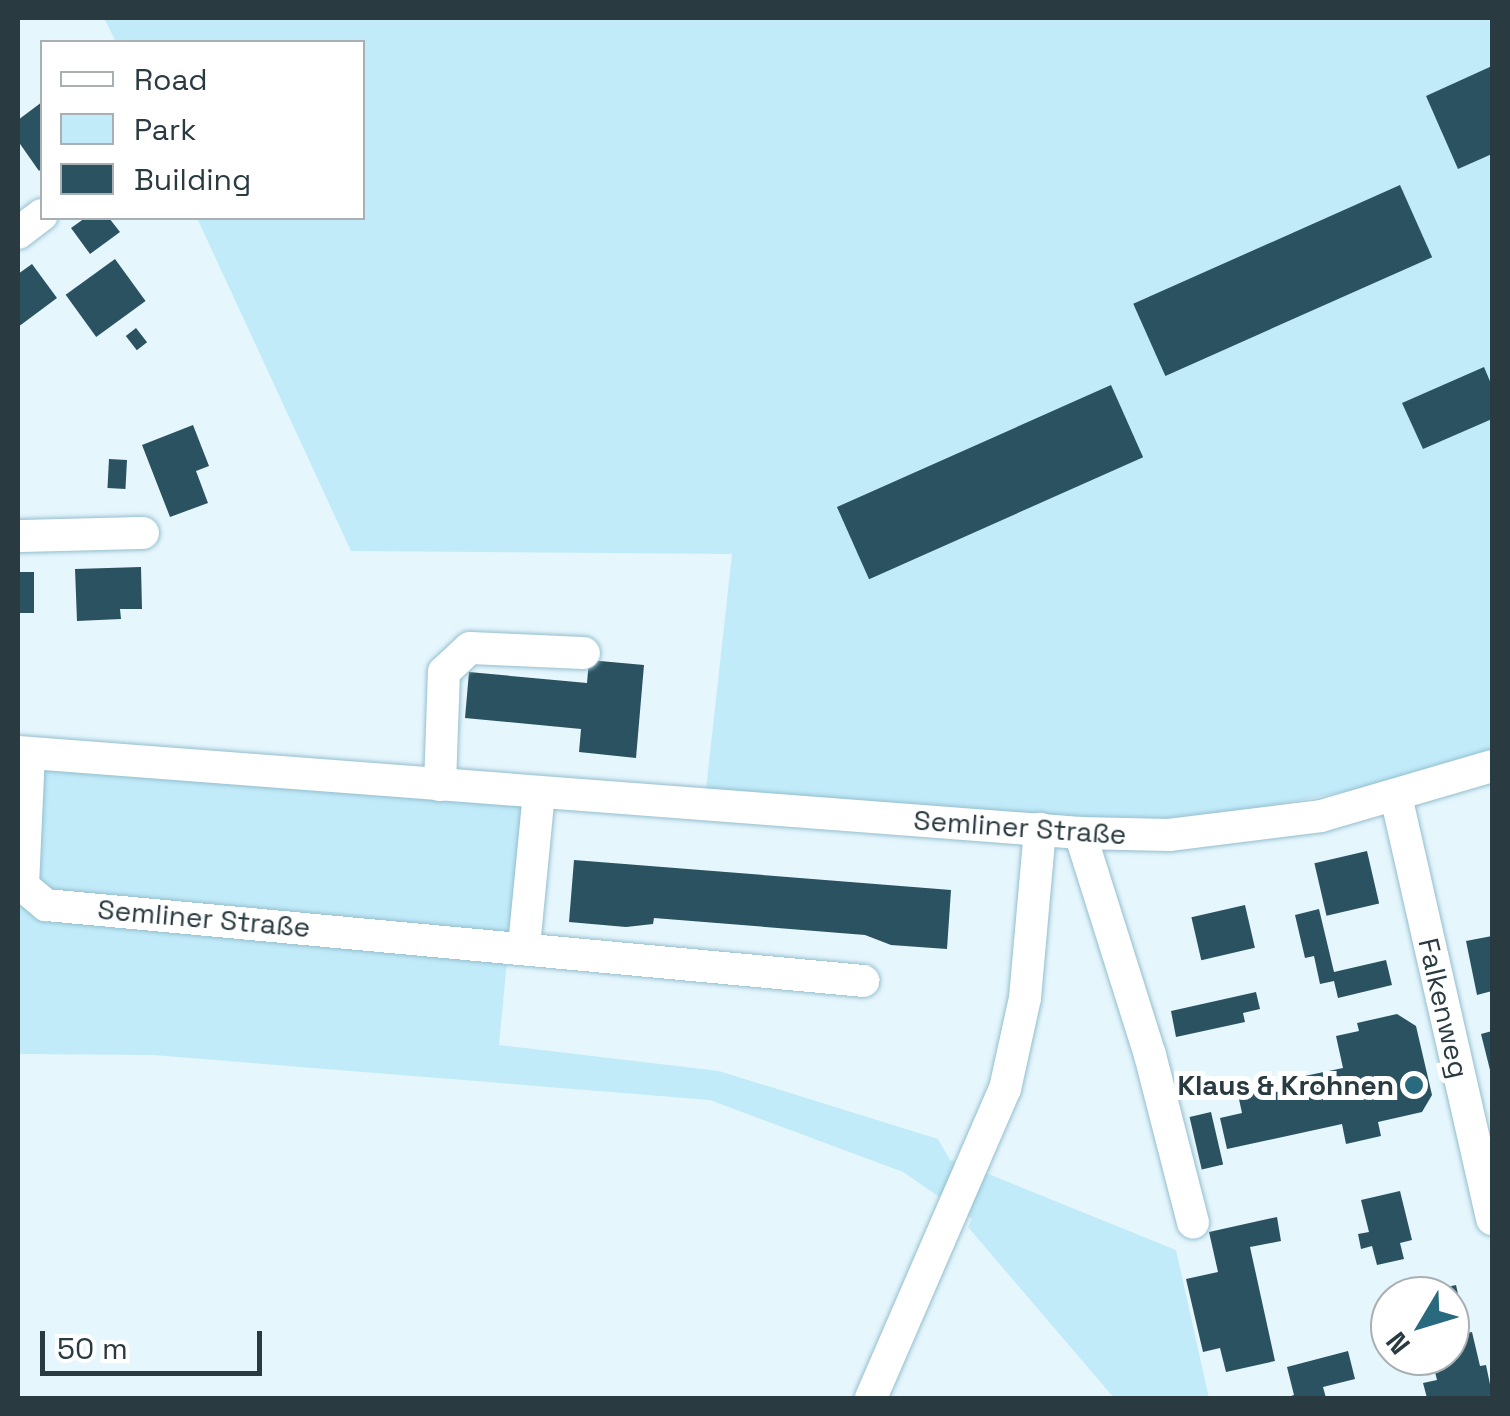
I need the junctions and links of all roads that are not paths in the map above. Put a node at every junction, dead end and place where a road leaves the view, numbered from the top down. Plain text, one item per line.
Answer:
1 (40, 216) edge
2 (18, 233) edge
3 (144, 532) dead end
4 (18, 536) edge
5 (584, 653) dead end
6 (23, 752) edge
7 (1492, 766) edge
8 (440, 785) junction
9 (1396, 796) junction
10 (537, 809) junction
11 (1040, 830) junction
12 (1080, 833) junction
13 (524, 946) junction
14 (863, 981) dead end
15 (1492, 1219) edge
16 (1193, 1223) dead end
17 (870, 1398) edge

1 - 2 street
3 - 4 street
5 - 8 street
6 - 8 street, Semliner Straße
6 - 13 street, Semliner Straße
7 - 9 street, Semliner Straße
8 - 10 street, Semliner Straße
9 - 12 street, Semliner Straße
9 - 15 street, Falkenweg
10 - 11 street, Semliner Straße
10 - 13 street
11 - 12 street, Semliner Straße
11 - 17 street
12 - 16 street
13 - 14 street, Semliner Straße

